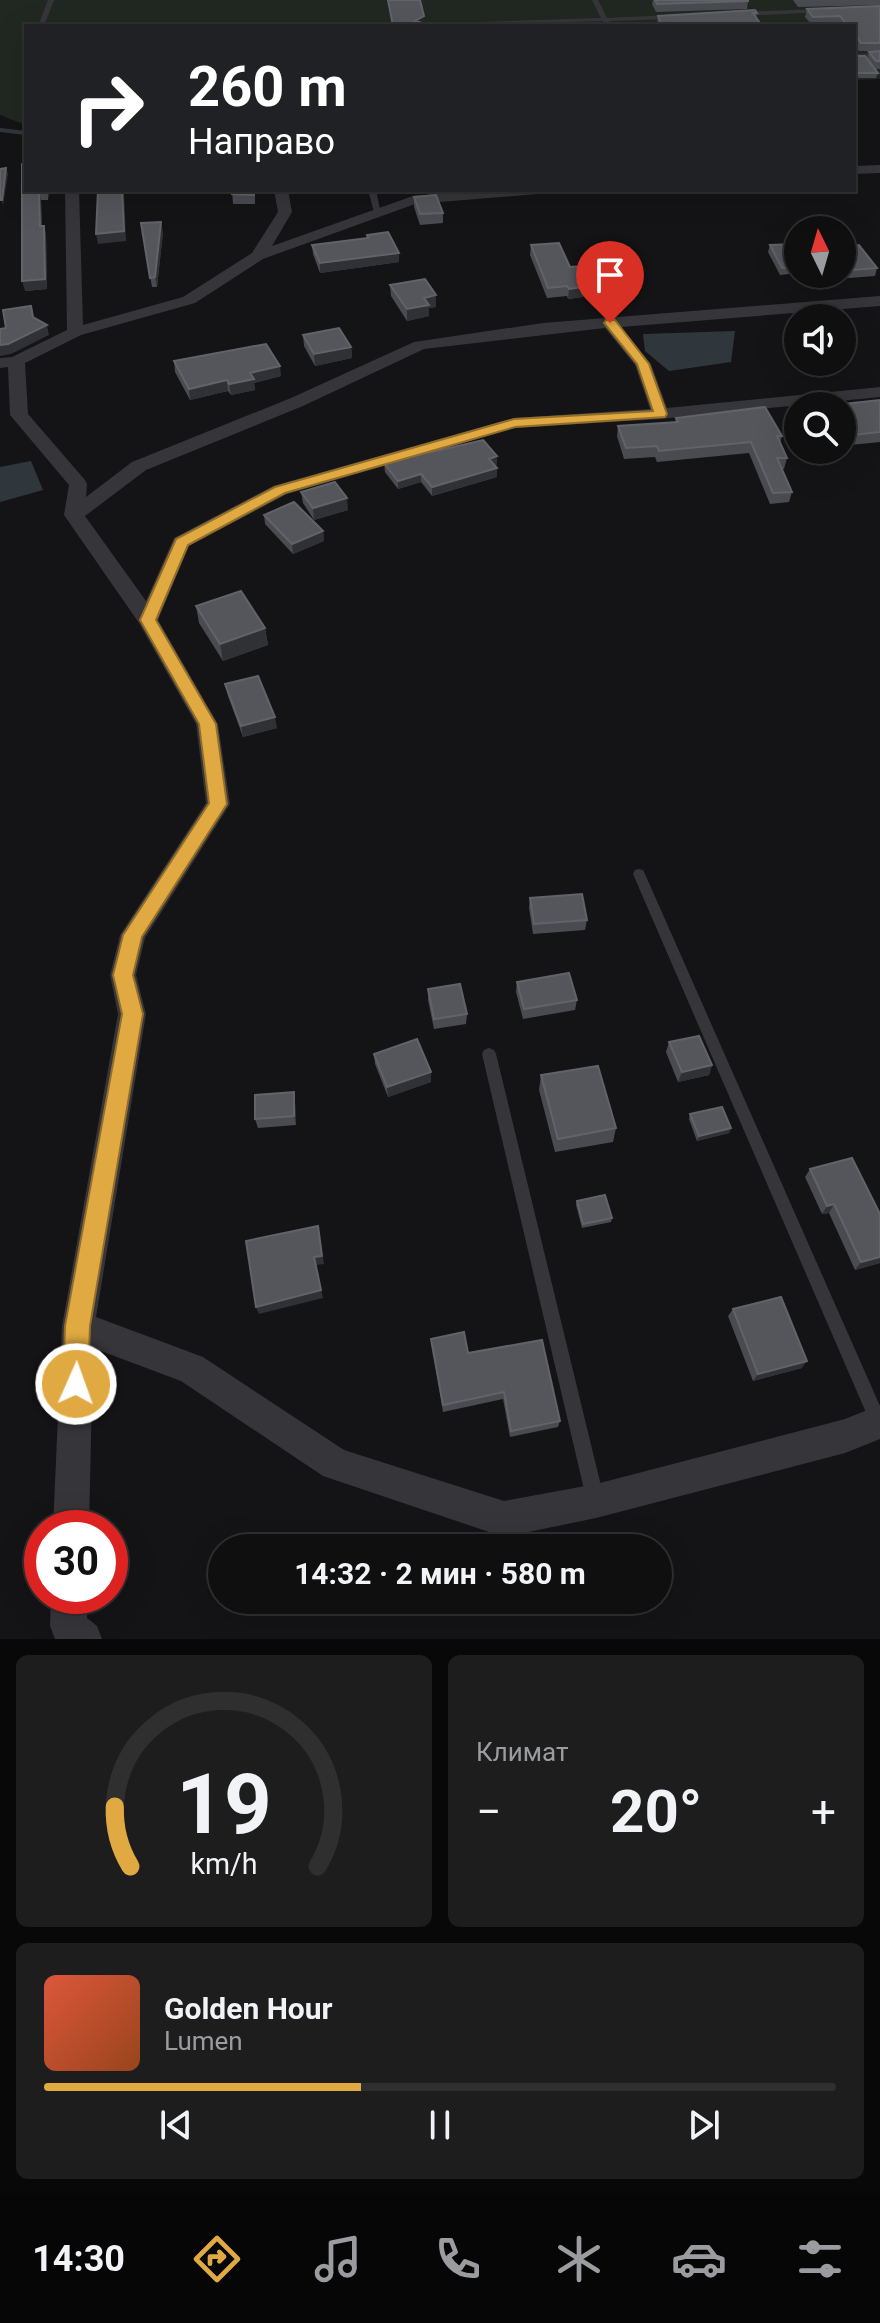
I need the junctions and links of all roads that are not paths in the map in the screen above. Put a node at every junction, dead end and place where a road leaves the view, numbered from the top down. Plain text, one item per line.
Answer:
1 (51, 0) edge
2 (595, 0) edge
3 (834, 11) edge
4 (727, 15) edge
5 (681, 17) edge
6 (606, 23) edge
7 (42, 24) edge
8 (544, 24) edge
9 (880, 55) edge
10 (856, 56) edge
11 (880, 169) edge
12 (856, 170) edge
13 (72, 192) edge
14 (281, 192) edge
15 (373, 192) edge
16 (512, 192) edge
17 (378, 212) junction
18 (258, 256) junction
19 (880, 301) edge
20 (610, 323) junction
21 (75, 332) junction
22 (8, 362) edge
23 (880, 392) edge
24 (660, 414) junction
25 (74, 515) junction
26 (148, 620) junction
27 (639, 874) dead end
28 (489, 1054) dead end
29 (78, 1326) junction
30 (879, 1423) edge
31 (596, 1501) junction
32 (72, 1510) edge
33 (68, 1614) edge
34 (84, 1639) edge

1 - 7 lane
2 - 6 lane
3 - 4 lane
5 - 6 lane
6 - 8 lane
9 - 10 lane
11 - 12 street
13 - 21 street
14 - 18 street
15 - 17 lane
16 - 17 street
17 - 18 street
18 - 21 street
19 - 20 street
20 - 24 street
20 - 25 street
21 - 22 street
22 - 25 street
23 - 24 street
24 - 26 street
25 - 26 street
26 - 29 street
27 - 30 lane
28 - 31 lane
29 - 31 street
29 - 32 street
30 - 31 street
33 - 34 street

